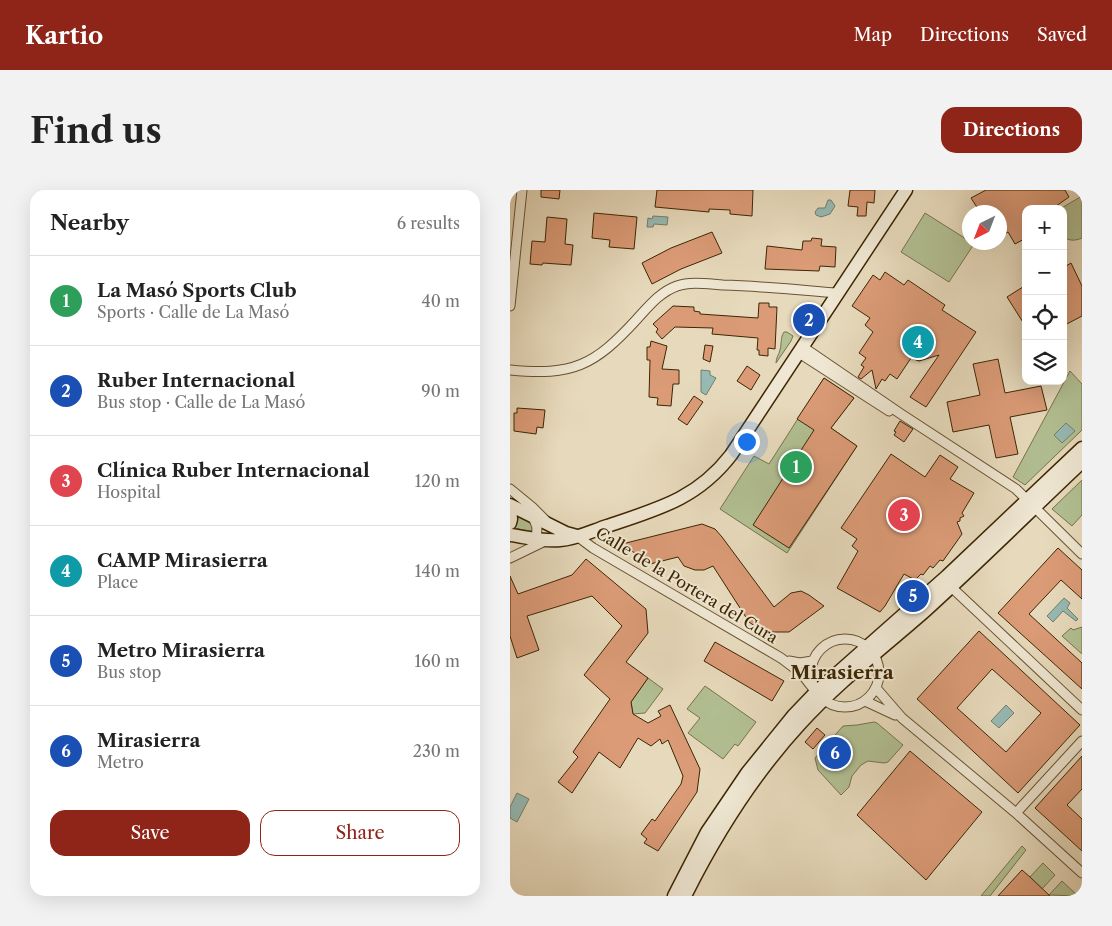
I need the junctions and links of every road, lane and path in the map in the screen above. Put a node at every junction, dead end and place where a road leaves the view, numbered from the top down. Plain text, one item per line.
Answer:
1 (522, 190) edge
2 (906, 190) edge
3 (836, 293) junction
4 (510, 306) edge
5 (801, 350) junction
6 (510, 370) edge
7 (1082, 448) edge
8 (1082, 462) edge
9 (510, 489) edge
10 (1031, 504) junction
11 (510, 512) edge
12 (533, 517) junction
13 (550, 526) junction
14 (510, 535) edge
15 (577, 536) junction
16 (539, 543) junction
17 (1082, 554) edge
18 (510, 558) edge
19 (948, 582) junction
20 (870, 651) junction
21 (781, 658) junction
22 (812, 661) junction
23 (876, 688) junction
24 (820, 696) junction
25 (865, 701) junction
26 (1082, 710) edge
27 (902, 718) junction
28 (1082, 741) edge
29 (1016, 813) junction
30 (1082, 873) edge
31 (674, 896) edge
32 (685, 896) edge

1 - 4 street
2 - 3 main road
3 - 5 main road
3 - 6 street
5 - 10 street
5 - 15 main road
7 - 10 main road
8 - 10 main road
9 - 13 street
10 - 17 street
10 - 19 main road
11 - 12 main road
12 - 13 main road
12 - 16 street
13 - 15 main road
14 - 16 main road
15 - 16 main road
15 - 21 street, Calle de la Portera del Cura
16 - 18 street
19 - 20 main road
19 - 26 street
20 - 22 street
20 - 23 street
20 - 24 main road
21 - 22 street, Calle de la Portera del Cura
21 - 24 street, Calle de la Portera del Cura
22 - 24 street
23 - 25 street
23 - 27 street
24 - 25 street
24 - 31 main road
24 - 32 main road
25 - 27 street
27 - 29 street
28 - 29 street
29 - 30 street

